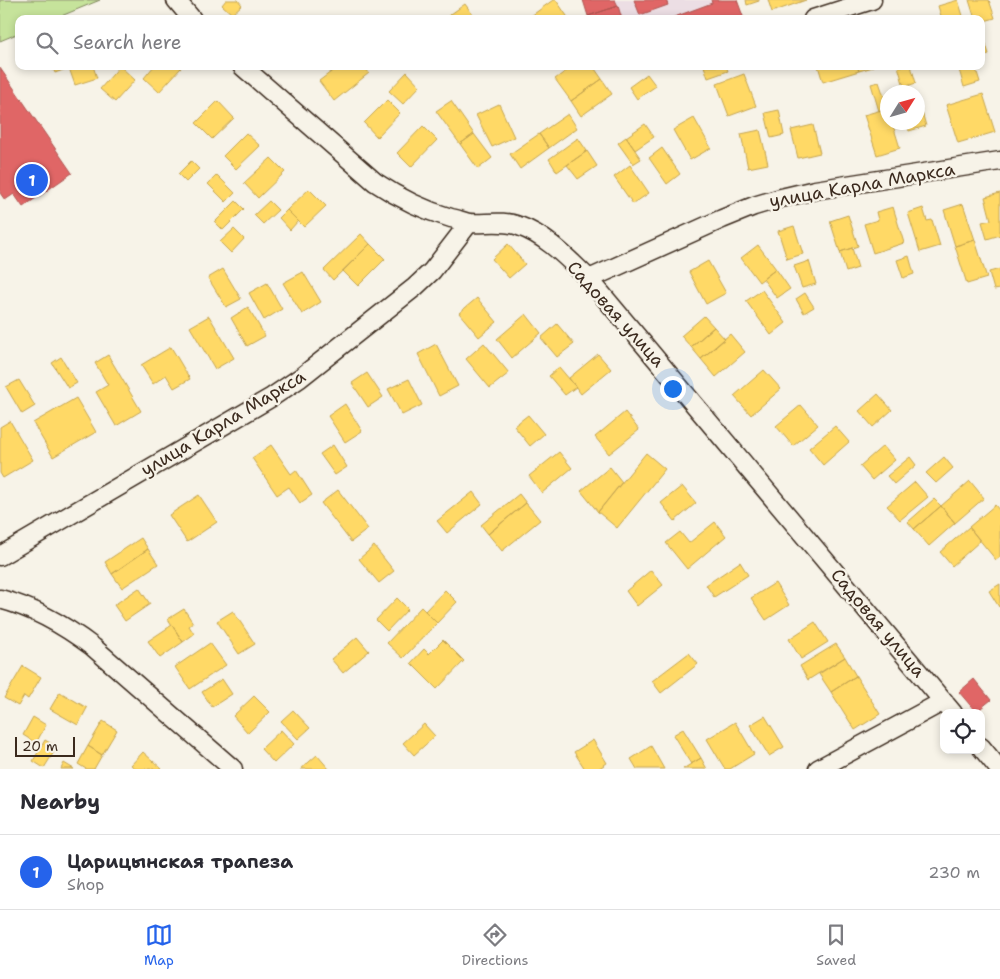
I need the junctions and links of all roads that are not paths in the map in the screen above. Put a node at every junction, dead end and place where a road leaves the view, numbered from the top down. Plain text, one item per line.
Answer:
1 (176, 0) edge
2 (872, 0) edge
3 (189, 15) edge
4 (825, 15) edge
5 (247, 70) edge
6 (1000, 161) edge
7 (469, 223) junction
8 (589, 279) junction
9 (0, 556) edge
10 (0, 599) edge
11 (948, 707) edge
12 (985, 752) edge
13 (233, 769) edge
14 (818, 769) edge
15 (999, 769) edge

1 - 3 street
2 - 4 street
5 - 7 street, Садовая улица
6 - 8 street, улица Карла Маркса
7 - 8 street, Садовая улица
7 - 9 street, улица Карла Маркса
8 - 11 street, Садовая улица
10 - 13 street
11 - 14 street
12 - 15 street

